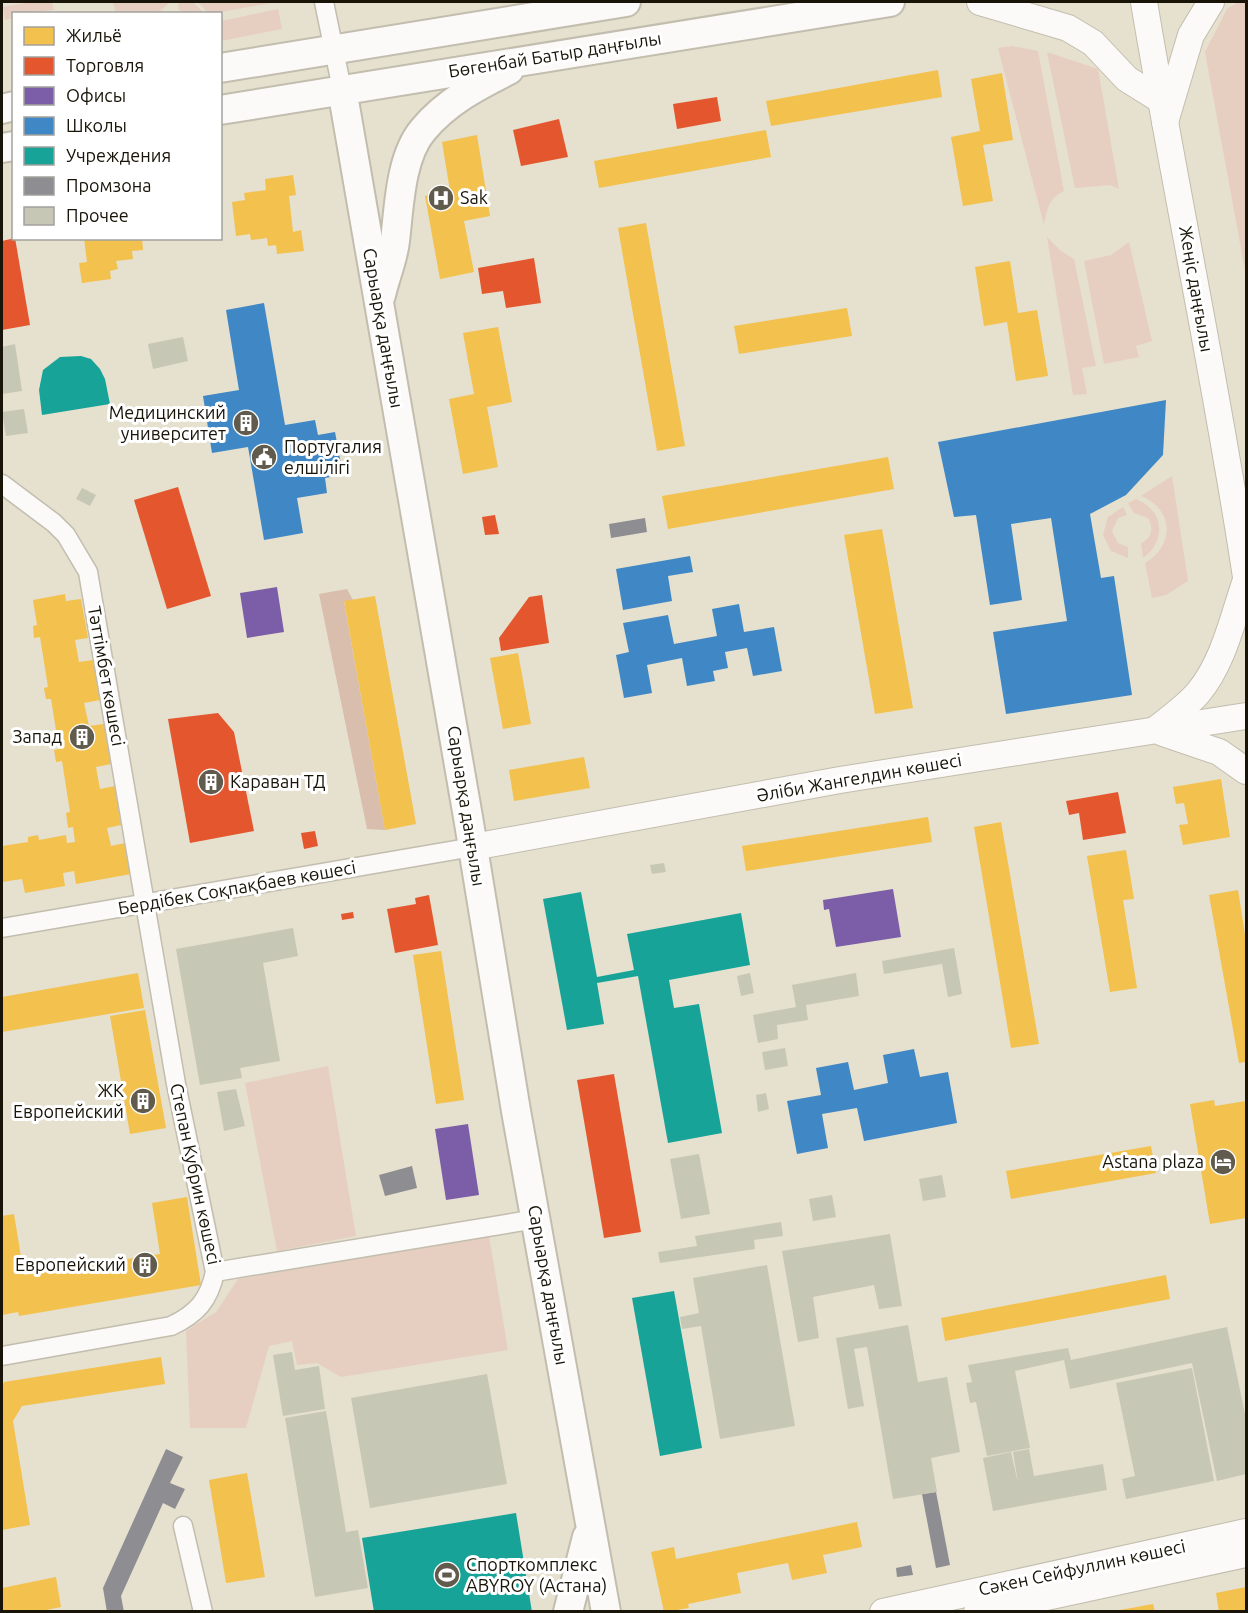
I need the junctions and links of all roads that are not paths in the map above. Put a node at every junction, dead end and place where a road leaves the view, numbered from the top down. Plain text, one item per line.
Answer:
1 (324, 2) edge
2 (626, 2) edge
3 (890, 2) edge
4 (980, 2) edge
5 (1144, 2) edge
6 (1211, 2) edge
7 (333, 49) junction
8 (530, 59) junction
9 (222, 68) edge
10 (342, 89) junction
11 (222, 110) edge
12 (1162, 111) junction
13 (379, 303) junction
14 (2, 484) edge
15 (1246, 579) edge
16 (1246, 716) edge
17 (1154, 731) junction
18 (1246, 771) edge
19 (473, 847) junction
20 (145, 904) junction
21 (2, 928) edge
22 (536, 1220) junction
23 (215, 1272) junction
24 (2, 1356) edge
25 (183, 1526) dead end
26 (589, 1529) junction
27 (1246, 1532) edge
28 (1246, 1554) edge
29 (203, 1611) edge
30 (568, 1611) edge
31 (606, 1611) edge
32 (883, 1611) edge
33 (977, 1611) edge

1 - 7 street, Сарыарқа даңғылы
2 - 7 main road
3 - 8 main road, Бөгенбай Батыр даңғылы
4 - 12 main road
5 - 12 main road, Жеңіс даңғылы
6 - 12 main road
7 - 9 main road
7 - 10 street, Сарыарқа даңғылы
8 - 10 main road, Бөгенбай Батыр даңғылы
8 - 13 main road
10 - 11 main road, Бөгенбай Батыр даңғылы
10 - 13 main road, Сарыарқа даңғылы
12 - 15 main road, Жеңіс даңғылы
13 - 19 main road, Сарыарқа даңғылы
14 - 20 street, Тәттімбет көшесі
15 - 17 main road
16 - 17 main road, Әліби Жангелдин көшесі
17 - 18 main road
17 - 19 main road, Әліби Жангелдин көшесі
19 - 20 street, Бердібек Соқпақбаев көшесі
19 - 22 main road, Сарыарқа даңғылы
20 - 21 street, Бердібек Соқпақбаев көшесі
20 - 23 street, Степан Кубрин көшесі
22 - 23 street
22 - 26 main road, Сарыарқа даңғылы
23 - 24 street, Степан Кубрин көшесі
25 - 29 street
26 - 30 main road
26 - 31 main road, Сарыарқа даңғылы
27 - 32 main road, Сәкен Сейфуллин көшесі
28 - 33 main road, Сәкен Сейфуллин көшесі

